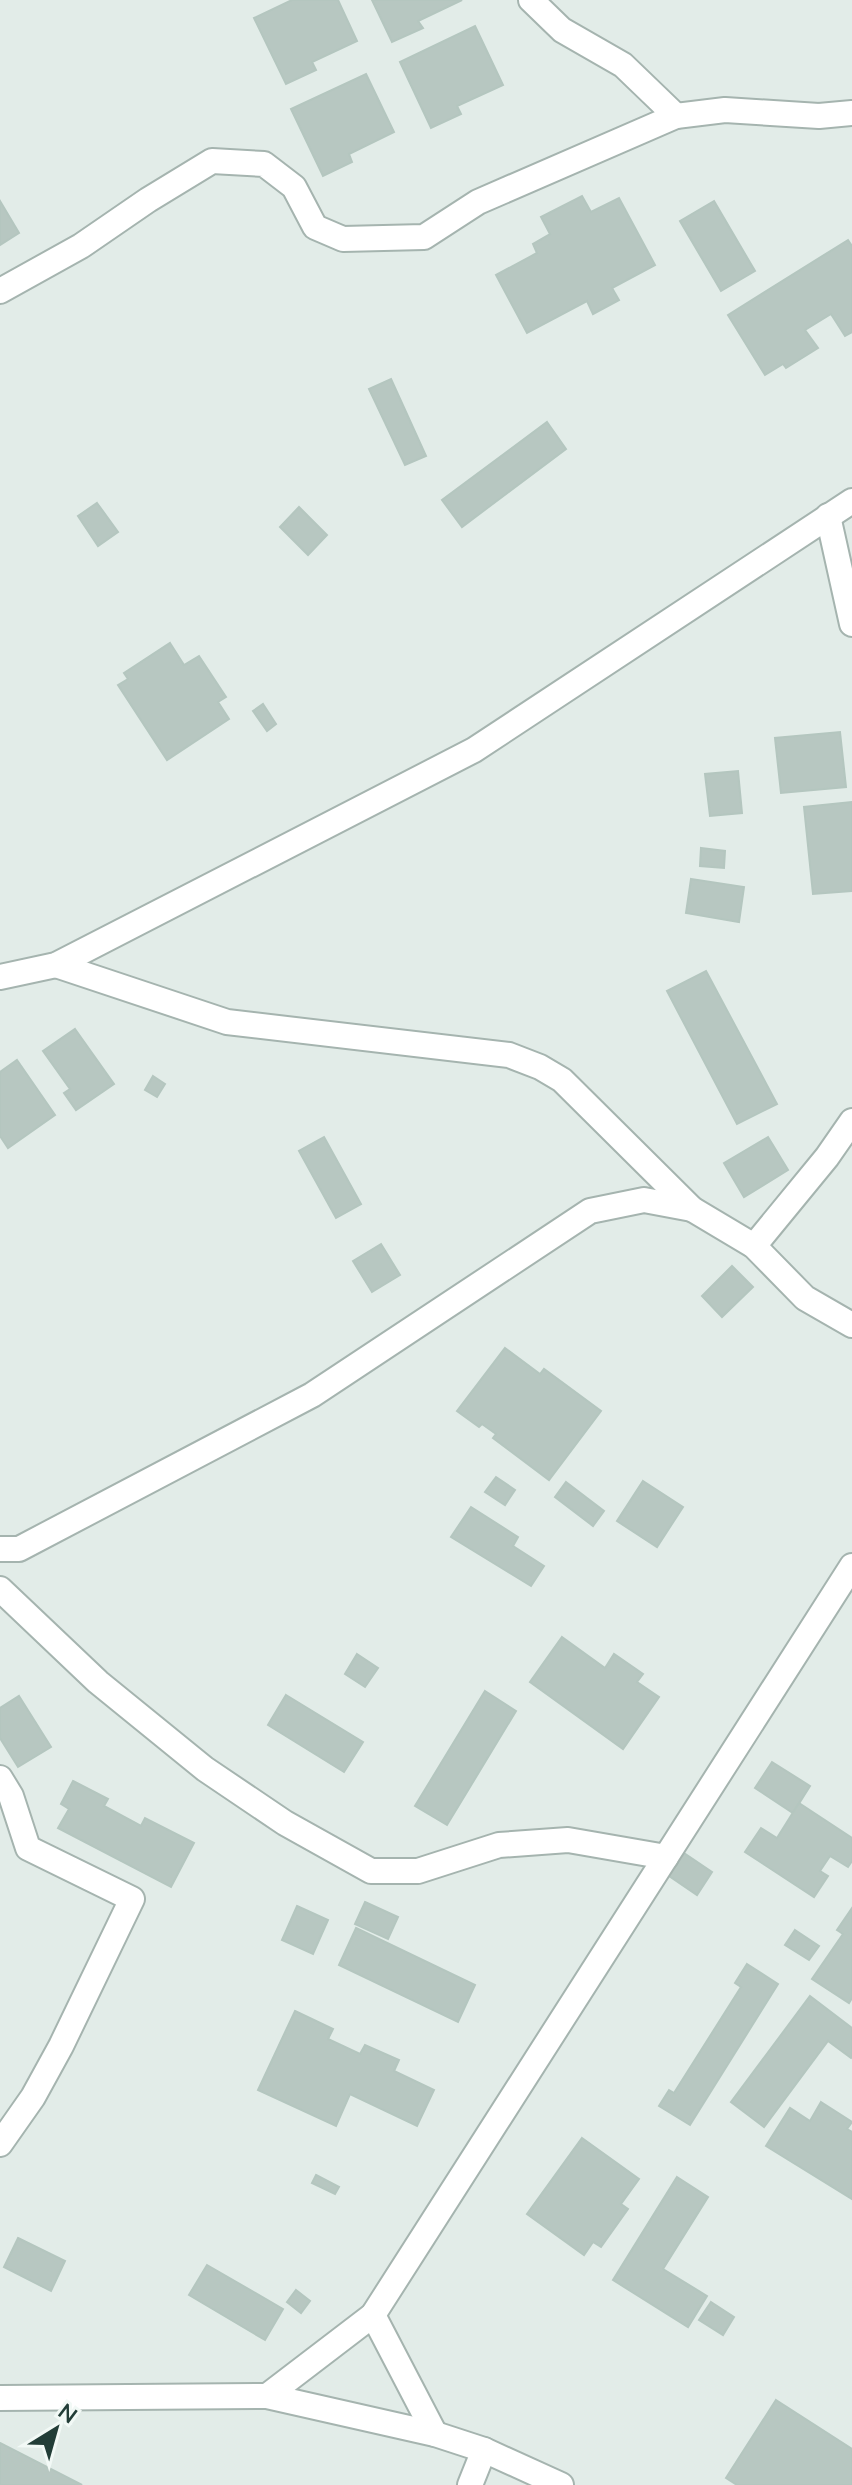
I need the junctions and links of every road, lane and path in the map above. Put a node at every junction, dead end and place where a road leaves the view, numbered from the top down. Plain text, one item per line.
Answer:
1 (531, 0) edge
2 (852, 113) edge
3 (676, 116) junction
4 (0, 291) edge
5 (852, 501) edge
6 (828, 516) junction
7 (852, 624) edge
8 (56, 965) junction
9 (0, 977) edge
10 (852, 1121) edge
11 (692, 1209) junction
12 (754, 1246) junction
13 (852, 1325) edge
14 (9, 1549) edge
15 (852, 1566) edge
16 (1, 1593) edge
17 (0, 1778) edge
18 (666, 1857) junction
19 (0, 2144) edge
20 (373, 2315) junction
21 (267, 2396) junction
22 (0, 2398) edge
23 (435, 2434) junction
24 (484, 2450) junction
25 (470, 2485) edge
26 (561, 2485) edge

1 - 3 street
2 - 3 street
3 - 4 street
5 - 6 street
6 - 7 street
6 - 8 street
8 - 9 street
8 - 11 street
10 - 12 street
11 - 12 street
11 - 14 street
12 - 13 street
14 - 16 street
15 - 18 street
16 - 18 street
17 - 19 street
18 - 20 street
20 - 21 street
20 - 23 street
21 - 22 street
21 - 23 street
23 - 24 street
24 - 25 street
24 - 26 street

